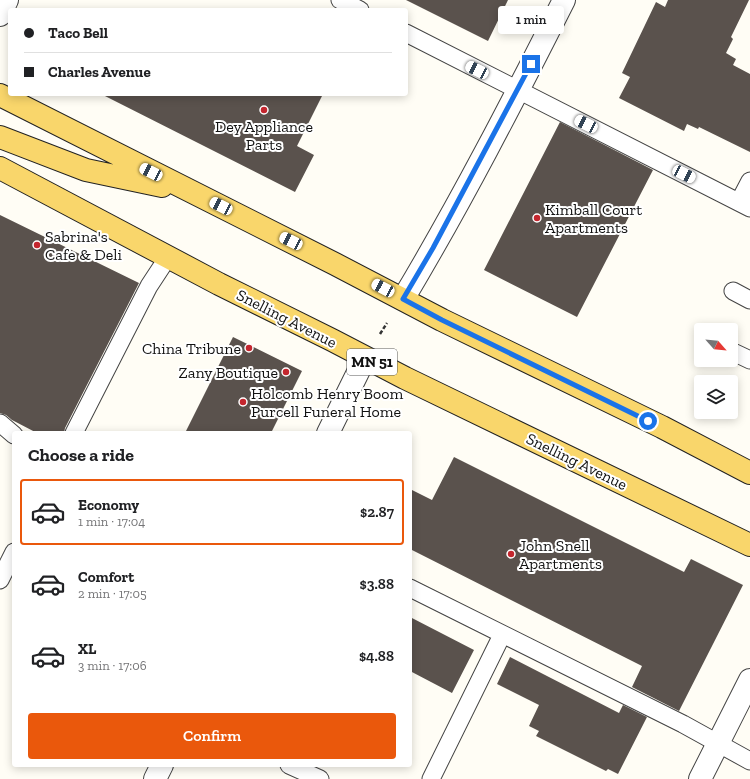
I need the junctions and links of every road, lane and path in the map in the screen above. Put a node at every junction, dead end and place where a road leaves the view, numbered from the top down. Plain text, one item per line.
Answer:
1 (7, 0) edge
2 (340, 0) edge
3 (564, 0) edge
4 (356, 8) edge
5 (0, 15) edge
6 (408, 34) edge
7 (518, 90) junction
8 (0, 96) edge
9 (0, 137) edge
10 (0, 168) edge
11 (750, 181) edge
12 (192, 192) junction
13 (745, 205) edge
14 (168, 257) junction
15 (733, 291) dead end
16 (403, 299) junction
17 (750, 300) edge
18 (738, 354) edge
19 (365, 358) junction
20 (750, 360) edge
21 (0, 422) edge
22 (75, 431) edge
23 (329, 431) edge
24 (12, 433) edge
25 (750, 473) edge
26 (750, 545) edge
27 (12, 556) edge
28 (0, 580) edge
29 (412, 589) edge
30 (502, 635) junction
31 (750, 680) edge
32 (718, 744) junction
33 (750, 761) edge
34 (161, 767) edge
35 (293, 767) edge
36 (155, 779) edge
37 (320, 779) edge
38 (431, 779) edge
39 (700, 779) edge

1 - 5 street
2 - 4 lane
3 - 7 street
6 - 7 lane
7 - 13 lane
7 - 16 street
8 - 12 main road
9 - 12 main road
10 - 14 main road, Snelling Avenue / MN 51
11 - 13 lane
12 - 16 main road
14 - 19 main road, Snelling Avenue / MN 51
14 - 22 lane
15 - 17 lane
16 - 19 path
16 - 25 main road
18 - 20 lane
19 - 23 street
19 - 26 main road, Snelling Avenue / MN 51
21 - 24 lane
27 - 28 lane
29 - 30 lane
30 - 32 lane
30 - 38 lane
31 - 32 street
32 - 33 lane
32 - 39 street
34 - 36 street
35 - 37 lane

